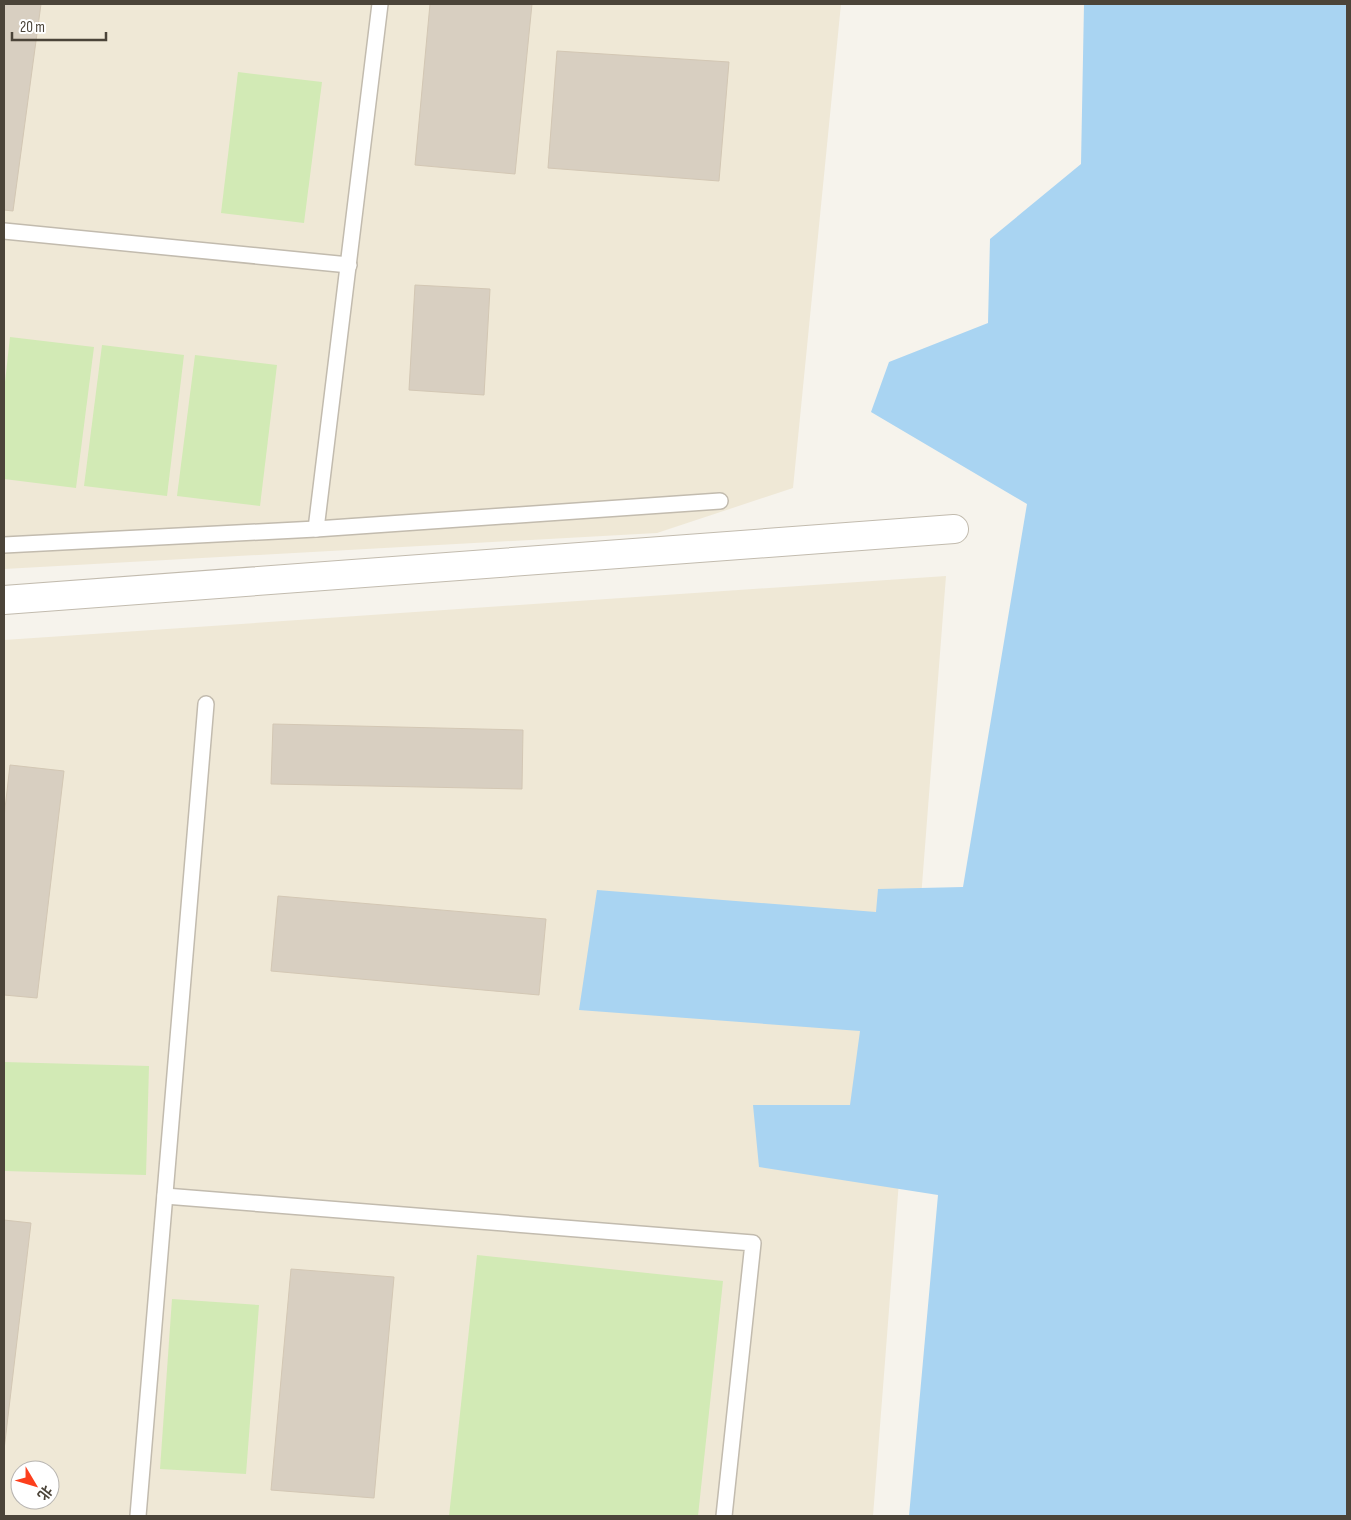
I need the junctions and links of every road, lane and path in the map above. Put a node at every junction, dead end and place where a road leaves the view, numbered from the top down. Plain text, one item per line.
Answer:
1 (380, 4) edge
2 (4, 231) edge
3 (348, 265) junction
4 (720, 501) dead end
5 (316, 529) junction
6 (954, 529) dead end
7 (4, 545) edge
8 (4, 600) edge
9 (206, 704) dead end
10 (165, 1196) junction
11 (138, 1516) edge
12 (724, 1516) edge

1 - 3 lane
2 - 3 lane
3 - 5 lane
4 - 5 lane
5 - 7 lane
6 - 8 street
9 - 10 lane
10 - 11 lane
10 - 12 lane

